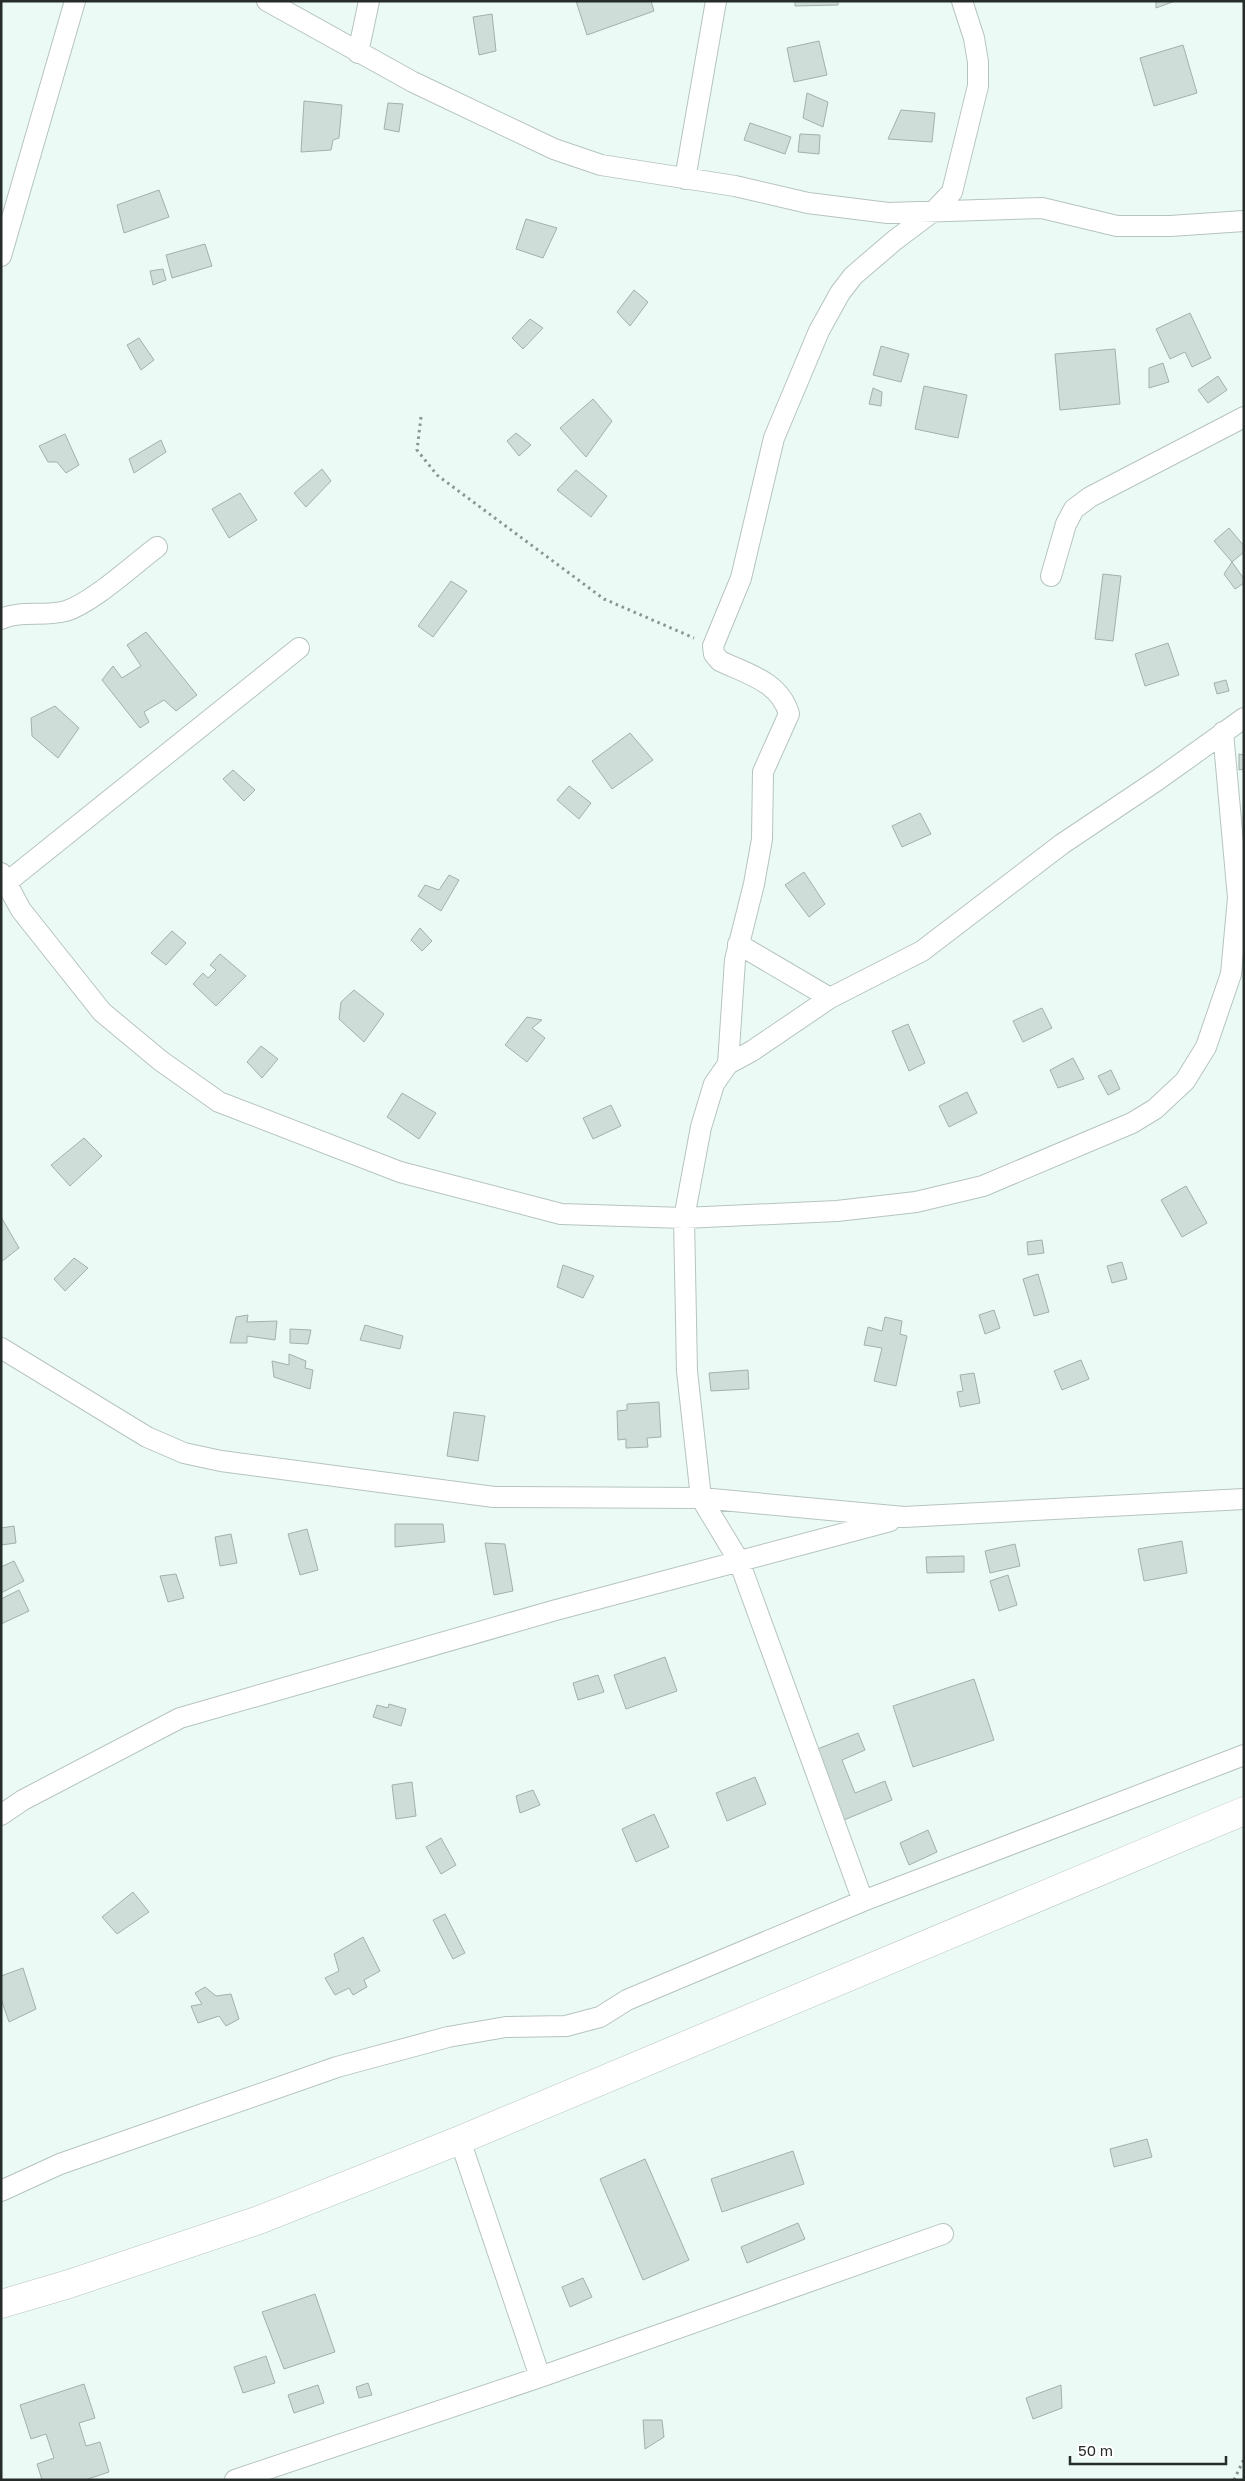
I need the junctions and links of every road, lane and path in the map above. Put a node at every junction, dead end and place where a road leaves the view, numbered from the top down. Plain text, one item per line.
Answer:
1 (75, 1) edge
2 (267, 1) edge
3 (368, 1) edge
4 (716, 1) edge
5 (962, 1) edge
6 (358, 53) junction
7 (685, 179) junction
8 (935, 210) junction
9 (1244, 221) edge
10 (1, 256) edge
11 (421, 417) dead end
12 (1244, 417) edge
13 (157, 547) dead end
14 (1051, 576) dead end
15 (1, 619) edge
16 (713, 646) junction
17 (299, 648) dead end
18 (1244, 718) edge
19 (1223, 732) junction
20 (4, 878) edge
21 (738, 944) junction
22 (830, 998) junction
23 (728, 1064) junction
24 (684, 1218) junction
25 (3, 1351) edge
26 (701, 1498) junction
27 (1244, 1499) edge
28 (904, 1517) junction
29 (739, 1561) junction
30 (1244, 1755) edge
31 (1244, 1811) edge
32 (1, 1816) edge
33 (863, 1901) junction
34 (460, 2140) junction
35 (1, 2191) edge
36 (943, 2234) dead end
37 (1, 2304) edge
38 (540, 2377) junction
39 (1244, 2460) edge
40 (235, 2480) edge
41 (1234, 2480) edge

1 - 10 street
2 - 6 street
3 - 6 street
4 - 7 street
5 - 8 street
6 - 7 street
7 - 8 street
8 - 9 street
8 - 16 street
11 - 16 path
12 - 14 street
13 - 15 street
16 - 21 street
17 - 20 street
18 - 19 street
19 - 22 street
19 - 24 street
20 - 24 street
21 - 22 street
21 - 23 street
22 - 23 street
23 - 24 street
24 - 26 street
25 - 26 street
26 - 28 street
26 - 29 street
27 - 28 street
28 - 29 street
29 - 32 street
29 - 33 street
30 - 33 street
31 - 34 main road
33 - 35 street
34 - 37 main road
34 - 38 street
36 - 38 street
38 - 40 street
39 - 41 path

